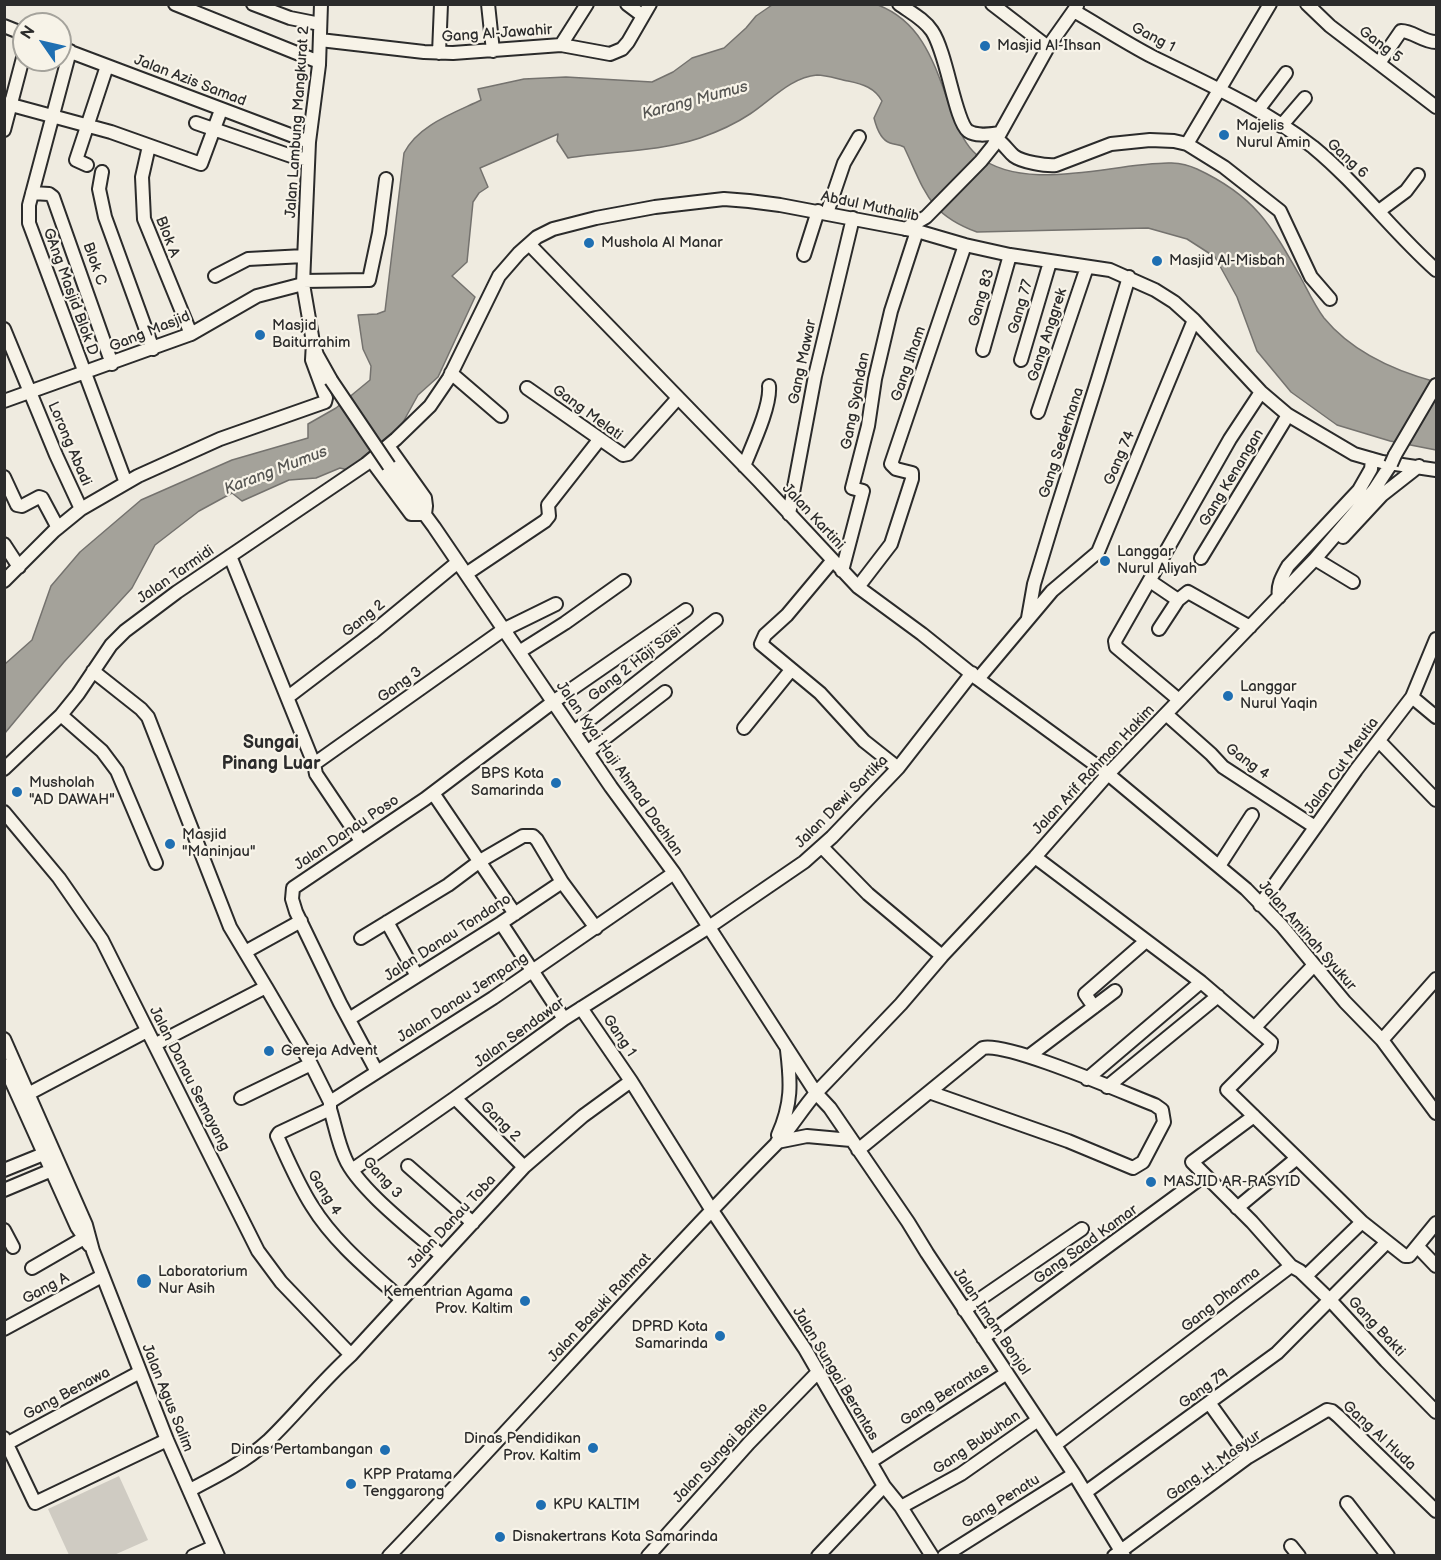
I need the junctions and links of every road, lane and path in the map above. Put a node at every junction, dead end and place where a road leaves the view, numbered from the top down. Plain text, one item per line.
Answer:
1 (175, 4) edge
2 (254, 4) edge
3 (321, 4) edge
4 (441, 4) edge
5 (488, 4) edge
6 (587, 4) edge
7 (627, 4) edge
8 (651, 4) edge
9 (899, 4) edge
10 (992, 4) edge
11 (1270, 4) edge
12 (1307, 4) edge
13 (1076, 8) edge
14 (643, 16) junction
15 (320, 24) junction
16 (320, 40) junction
17 (1437, 42) edge
18 (561, 45) junction
19 (1048, 47) junction
20 (493, 51) junction
21 (72, 52) edge
22 (439, 53) junction
23 (319, 62) junction
24 (1379, 63) junction
25 (107, 66) junction
26 (18, 72) edge
27 (61, 72) edge
28 (1286, 73) dead end
29 (1220, 89) junction
30 (1305, 98) dead end
31 (8, 104) edge
32 (1437, 107) edge
33 (221, 110) junction
34 (1258, 110) junction
35 (54, 116) junction
36 (195, 123) dead end
37 (86, 124) junction
38 (1281, 126) junction
39 (4, 130) edge
40 (213, 130) junction
41 (859, 137) dead end
42 (996, 139) junction
43 (309, 142) junction
44 (1187, 144) junction
45 (149, 146) junction
46 (308, 159) junction
47 (87, 165) dead end
48 (102, 172) dead end
49 (1418, 175) dead end
50 (386, 179) dead end
51 (32, 194) junction
52 (1379, 211) junction
53 (822, 212) junction
54 (853, 218) junction
55 (911, 230) junction
56 (529, 244) junction
57 (965, 245) junction
58 (804, 255) dead end
59 (1010, 255) junction
60 (304, 256) junction
61 (1050, 262) junction
62 (1087, 267) junction
63 (1437, 270) edge
64 (215, 276) dead end
65 (1129, 277) junction
66 (303, 283) junction
67 (1330, 299) dead end
68 (1194, 320) junction
69 (4, 329) edge
70 (191, 334) junction
71 (313, 342) junction
72 (153, 349) junction
73 (983, 350) dead end
74 (1021, 360) dead end
75 (112, 364) junction
76 (451, 373) junction
77 (84, 374) junction
78 (1437, 385) edge
79 (769, 386) dead end
80 (527, 388) dead end
81 (30, 391) junction
82 (1262, 392) junction
83 (678, 398) junction
84 (4, 401) edge
85 (1038, 412) dead end
86 (1288, 415) junction
87 (501, 416) dead end
88 (599, 440) junction
89 (392, 443) junction
90 (371, 460) junction
91 (1385, 460) junction
92 (389, 466) joint
93 (744, 466) junction
94 (1419, 466) junction
95 (1437, 470) edge
96 (4, 477) edge
97 (126, 483) junction
98 (81, 509) junction
99 (425, 513) junction
100 (789, 514) junction
101 (58, 528) junction
102 (4, 544) edge
103 (1319, 554) junction
104 (230, 556) junction
105 (1201, 558) dead end
106 (833, 561) junction
107 (458, 562) junction
108 (19, 567) junction
109 (842, 571) junction
110 (466, 574) junction
111 (4, 581) edge
112 (624, 581) dead end
113 (1150, 581) junction
114 (1353, 582) dead end
115 (858, 587) junction
116 (1279, 597) junction
117 (1178, 600) junction
118 (556, 604) dead end
119 (686, 610) dead end
120 (716, 620) dead end
121 (1027, 620) junction
122 (1250, 627) junction
123 (1159, 629) dead end
124 (503, 630) junction
125 (1437, 639) edge
126 (519, 652) junction
127 (1432, 664) edge
128 (791, 670) junction
129 (93, 671) junction
130 (975, 676) junction
131 (665, 692) dead end
132 (288, 697) junction
133 (1412, 697) junction
134 (1179, 700) junction
135 (553, 702) junction
136 (1166, 714) junction
137 (61, 715) junction
138 (1437, 717) edge
139 (744, 728) dead end
140 (573, 732) junction
141 (1379, 741) junction
142 (586, 752) junction
143 (314, 764) junction
144 (898, 768) junction
145 (4, 769) edge
146 (1108, 774) junction
147 (433, 793) junction
148 (1437, 800) edge
149 (4, 812) edge
150 (1252, 815) dead end
151 (1315, 827) junction
152 (361, 841) junction
153 (822, 847) junction
154 (1035, 857) junction
155 (480, 861) junction
156 (156, 863) dead end
157 (1219, 866) junction
158 (674, 873) junction
159 (562, 882) junction
160 (1260, 905) junction
161 (514, 914) junction
162 (301, 921) junction
163 (387, 922) junction
164 (501, 923) junction
165 (709, 927) junction
166 (596, 928) junction
167 (361, 938) dead end
168 (1146, 941) junction
169 (245, 952) junction
170 (942, 956) junction
171 (1314, 965) junction
172 (531, 972) junction
173 (417, 976) junction
174 (1437, 979) edge
175 (1202, 982) junction
176 (266, 987) junction
177 (1426, 990) junction
178 (1115, 991) dead end
179 (1218, 996) junction
180 (1437, 1000) edge
181 (1094, 1007) junction
182 (581, 1008) junction
183 (349, 1018) junction
184 (564, 1019) junction
185 (1255, 1027) junction
186 (147, 1030) junction
187 (4, 1039) edge
188 (1382, 1040) junction
189 (156, 1044) junction
190 (787, 1046) junction
191 (1029, 1056) junction
192 (311, 1064) junction
193 (4, 1065) edge
194 (377, 1072) junction
195 (1087, 1079) junction
196 (631, 1081) junction
197 (1107, 1087) junction
198 (929, 1092) junction
199 (816, 1093) junction
200 (28, 1094) junction
201 (240, 1098) dead end
202 (455, 1098) junction
203 (330, 1106) junction
204 (1437, 1113) edge
205 (1254, 1116) junction
206 (775, 1144) junction
207 (855, 1145) junction
208 (49, 1152) junction
209 (1297, 1158) junction
210 (408, 1166) dead end
211 (524, 1167) junction
212 (56, 1169) junction
213 (4, 1170) edge
214 (352, 1170) junction
215 (1205, 1175) junction
216 (4, 1190) edge
217 (1237, 1208) junction
218 (711, 1209) junction
219 (1362, 1222) junction
220 (473, 1223) junction
221 (1437, 1223) edge
222 (1082, 1229) dead end
223 (4, 1230) edge
224 (84, 1238) junction
225 (1387, 1242) junction
226 (13, 1247) dead end
227 (1418, 1247) junction
228 (93, 1251) junction
229 (442, 1256) junction
230 (1291, 1266) junction
231 (1437, 1266) edge
232 (32, 1268) dead end
233 (102, 1276) junction
234 (1306, 1276) junction
235 (401, 1299) junction
236 (1330, 1300) junction
237 (964, 1310) junction
238 (4, 1329) edge
239 (983, 1338) junction
240 (351, 1355) junction
241 (140, 1372) junction
242 (818, 1372) junction
243 (1007, 1373) junction
244 (1210, 1404) junction
245 (1327, 1410) joint
246 (1437, 1412) edge
247 (1038, 1420) junction
248 (167, 1440) junction
249 (6, 1441) edge
250 (1055, 1445) junction
251 (1248, 1457) junction
252 (870, 1462) junction
253 (1074, 1474) junction
254 (884, 1486) junction
255 (190, 1490) junction
256 (1086, 1492) junction
257 (1347, 1503) dead end
258 (901, 1507) junction
259 (1437, 1511) edge
260 (216, 1551) edge
261 (1120, 1554) edge
262 (193, 1556) edge
263 (389, 1556) edge
264 (648, 1556) edge
265 (818, 1556) edge
266 (932, 1556) edge
267 (944, 1556) edge
268 (1388, 1556) edge

1 - 23 street
2 - 15 street
3 - 15 street, Jalan Lambung Mangkurat 2
4 - 22 street
5 - 20 street
6 - 18 street
7 - 14 street
8 - 14 street, Gang Al-Jawahir
9 - 42 street
10 - 19 street
11 - 29 street
12 - 24 street, Gang 5
13 - 19 street
13 - 29 street, Gang 1
14 - 18 street, Gang Al-Jawahir
15 - 16 street, Jalan Lambung Mangkurat 2
16 - 22 street, Gang Al-Jawahir
16 - 23 street, Jalan Lambung Mangkurat 2
17 - 24 street
18 - 20 street, Gang Al-Jawahir
19 - 42 street
20 - 22 street, Gang Al-Jawahir
21 - 25 street, Jalan Azis Samad
23 - 43 street, Jalan Lambung Mangkurat 2
24 - 32 street, Gang 5
25 - 33 street, Jalan Azis Samad
25 - 37 street
26 - 31 street
27 - 35 street, GAng Masjid Blok D
28 - 34 street
29 - 34 street, Gang 6
29 - 44 street
30 - 38 street
31 - 35 street
31 - 39 street
33 - 40 street
33 - 43 street, Jalan Azis Samad
34 - 38 street, Gang 6
35 - 37 street
35 - 51 street, GAng Masjid Blok D
36 - 40 street
37 - 45 street
37 - 47 street
38 - 52 street, Gang 6
40 - 45 street
40 - 46 street
41 - 53 street
42 - 44 street
42 - 55 street
43 - 46 street, Jalan Lambung Mangkurat 2
44 - 67 street
45 - 70 street, Blok A
46 - 60 street, Jalan Lambung Mangkurat 2
48 - 72 street
49 - 52 street
50 - 66 street, Gang Masjid
51 - 75 street, Blok C
51 - 77 street, GAng Masjid Blok D
52 - 63 street, Gang 6
53 - 54 street, Abdul Muthalib
53 - 56 street, Abdul Muthalib
53 - 58 street
54 - 55 street, Abdul Muthalib
54 - 100 street, Gang Mawar
55 - 57 street, Abdul Muthalib
55 - 109 street, Gang Syahdan
56 - 76 street, Abdul Muthalib
56 - 83 street, Jalan Kartini
57 - 59 street, Abdul Muthalib
57 - 115 street, Gang Ilham
59 - 61 street, Abdul Muthalib
59 - 73 street, Gang 83
60 - 64 street
60 - 66 street, Jalan Lambung Mangkurat 2
61 - 62 street, Abdul Muthalib
61 - 74 street, Gang 77
62 - 65 street, Abdul Muthalib
62 - 85 street, Gang Anggrek
65 - 68 street, Abdul Muthalib
65 - 121 street, Gang Sederhana
66 - 70 street, Gang Masjid
66 - 71 street, Jalan Lambung Mangkurat 2
68 - 82 street, Abdul Muthalib
68 - 121 street, Gang 74
69 - 81 street, Lorong Abadi
70 - 72 street, Gang Masjid
71 - 92 street, Jalan Lambung Mangkurat 2, bridge
71 - 97 street
72 - 75 street, Gang Masjid
75 - 77 street, Gang Masjid
76 - 87 street
76 - 89 street, Abdul Muthalib
77 - 81 street, Gang Masjid
77 - 97 street, GAng Masjid Blok D
78 - 91 street, Jalan Arif Rahman Hakim
79 - 93 street
80 - 88 street, Gang Melati
81 - 84 street, Gang Masjid
81 - 98 street, Lorong Abadi
82 - 86 street, Abdul Muthalib
82 - 113 street
83 - 88 street, Gang Melati
83 - 93 street, Jalan Kartini
86 - 91 street, Abdul Muthalib
86 - 105 street, Gang Kenangan
88 - 110 street
89 - 90 street, Jalan Tarmidi
89 - 99 street
90 - 99 street
90 - 104 street, Jalan Tarmidi
91 - 94 street, Abdul Muthalib
91 - 103 street, Jalan Arif Rahman Hakim
91 - 116 street
92 - 99 street, Jalan Kyai Haji Ahmad Dachlan
93 - 100 street, Jalan Kartini
94 - 95 street, Abdul Muthalib
94 - 103 street
96 - 101 street
97 - 98 street
98 - 101 street
99 - 107 street, Jalan Kyai Haji Ahmad Dachlan
100 - 106 street, Jalan Kartini
101 - 108 street
102 - 108 street
103 - 114 street
103 - 116 street, Jalan Arif Rahman Hakim
104 - 129 street, Jalan Tarmidi
104 - 132 street
106 - 109 street, Jalan Kartini
106 - 128 street
107 - 110 street, Jalan Kyai Haji Ahmad Dachlan
107 - 132 street, Gang 2
108 - 111 street
109 - 115 street, Jalan Kartini
110 - 124 street, Jalan Kyai Haji Ahmad Dachlan
112 - 126 street
113 - 117 street
113 - 134 street
115 - 130 street, Jalan Kartini
116 - 122 street, Jalan Arif Rahman Hakim
117 - 122 street
117 - 123 street
118 - 124 street
119 - 135 street
120 - 140 street, Gang 2 Haji Sasi
121 - 130 street
122 - 134 street, Jalan Arif Rahman Hakim
124 - 126 street, Jalan Kyai Haji Ahmad Dachlan
124 - 143 street, Gang 3
125 - 127 street, Jalan Cut Meutia
126 - 135 street, Jalan Kyai Haji Ahmad Dachlan
127 - 133 street, Jalan Cut Meutia
128 - 139 street
128 - 144 street
129 - 137 street, Jalan Tarmidi
129 - 169 street
130 - 144 street, Jalan Dewi Sartika
130 - 146 street, Jalan Kartini
131 - 142 street
132 - 143 street
133 - 138 street
133 - 141 street, Jalan Cut Meutia
134 - 136 street, Jalan Arif Rahman Hakim
135 - 140 street, Jalan Kyai Haji Ahmad Dachlan
135 - 147 street, Jalan Danau Poso
136 - 146 street, Jalan Arif Rahman Hakim
136 - 151 street, Gang 4
137 - 145 street, Jalan Tarmidi
137 - 156 street
140 - 142 street, Jalan Kyai Haji Ahmad Dachlan
141 - 148 street
141 - 151 street, Jalan Cut Meutia
142 - 158 street, Jalan Kyai Haji Ahmad Dachlan
143 - 152 street
144 - 153 street, Jalan Dewi Sartika
146 - 154 street, Jalan Arif Rahman Hakim
146 - 157 street, Jalan Aminah Syukur
147 - 152 street, Jalan Danau Poso
147 - 155 street
149 - 186 street, Jalan Danau Semayang
150 - 157 street
151 - 160 street, Jalan Cut Meutia
152 - 162 street, Jalan Danau Poso
153 - 165 street, Jalan Dewi Sartika
153 - 170 street
154 - 168 street
154 - 170 street, Jalan Arif Rahman Hakim
155 - 159 street
155 - 161 street
155 - 163 street
157 - 160 street, Jalan Aminah Syukur
158 - 165 street, Jalan Kyai Haji Ahmad Dachlan
158 - 166 street, Jalan Danau Jempang
159 - 161 street, Jalan Danau Tondano
159 - 166 street
160 - 171 street, Jalan Aminah Syukur
161 - 164 street, Jalan Danau Tondano
162 - 169 street
162 - 183 street, Jalan Danau Poso
163 - 167 street
163 - 173 street
164 - 172 street
164 - 173 street, Jalan Danau Tondano
165 - 182 street, Jalan Sendawar
165 - 190 street, Jalan Kyai Haji Ahmad Dachlan
166 - 172 street, Jalan Danau Jempang
168 - 175 street
168 - 181 street
169 - 176 street
170 - 199 street, Jalan Arif Rahman Hakim
171 - 185 street
171 - 188 street, Jalan Aminah Syukur
172 - 184 street
172 - 194 street, Jalan Danau Jempang
173 - 183 street, Jalan Danau Tondano
174 - 177 street
175 - 179 street
175 - 195 street
176 - 189 street
176 - 192 street
177 - 180 street
177 - 188 street
178 - 181 street
179 - 185 street
179 - 197 street
181 - 191 street
182 - 184 street, Jalan Sendawar
182 - 196 street, Gang 1
183 - 194 street, Jalan Danau Poso
184 - 202 street, Jalan Sendawar
185 - 205 street
186 - 189 street, Jalan Danau Semayang
186 - 200 street
187 - 200 street, Jalan Agus Salim
188 - 204 street, Jalan Aminah Syukur
189 - 240 street, Jalan Danau Semayang
190 - 199 street, Jalan Kyai Haji Ahmad Dachlan
190 - 206 street
191 - 195 street
191 - 198 street
192 - 201 street
192 - 203 street
193 - 208 street, Jalan Agus Salim
194 - 203 street, Jalan Danau Jempang
195 - 197 street
196 - 211 street, Jalan Danau Toba
196 - 218 street
197 - 198 street
198 - 207 street
199 - 206 street, Jalan Basuki Rahmat
199 - 207 street, Jalan Imam Bonjol
200 - 208 street, Jalan Agus Salim
202 - 211 street, Gang 2
202 - 214 street, Jalan Sendawar
203 - 214 street, Gang 3
203 - 235 street, Gang 4
205 - 209 street
205 - 215 street
206 - 207 street
206 - 218 street, Jalan Basuki Rahmat
207 - 237 street, Jalan Imam Bonjol
208 - 212 street, Jalan Agus Salim
208 - 213 street
209 - 217 street
209 - 219 street
210 - 220 street
211 - 220 street, Jalan Danau Toba
212 - 216 street
212 - 224 street, Jalan Agus Salim
212 - 228 street, Jalan Agus Salim
214 - 229 street, Gang 3
215 - 217 street
215 - 239 street, Gang Saad Kamar
217 - 230 street
218 - 242 street, Jalan Sungai Berantas
218 - 263 street, Jalan Basuki Rahmat
219 - 225 street
219 - 234 street
220 - 229 street, Jalan Danau Toba
221 - 227 street
222 - 237 street
223 - 226 street
224 - 228 street, Jalan Agus Salim
224 - 232 street
225 - 227 street
225 - 236 street, Gang 79
227 - 231 street
228 - 233 street, Jalan Agus Salim
229 - 235 street, Jalan Danau Toba
230 - 234 street, Gang Bakti
230 - 250 street, Gang Dharma
233 - 238 street, Gang A
233 - 241 street, Jalan Agus Salim
234 - 236 street, Gang Bakti
235 - 240 street, Jalan Danau Toba
236 - 244 street, Gang 79
236 - 246 street, Gang Bakti
237 - 239 street, Jalan Imam Bonjol
239 - 243 street, Jalan Imam Bonjol
240 - 255 street, Jalan Danau Toba
241 - 248 street, Jalan Agus Salim
241 - 249 street, Gang Benawa
242 - 252 street, Jalan Sungai Berantas
242 - 264 street, Jalan Sungai Barito
243 - 247 street, Jalan Imam Bonjol
243 - 252 street, Gang Berantas
244 - 251 street
244 - 256 street, Gang 79
245 - 251 street, Gang. H. Masyur
245 - 259 street, Gang Al Huda
247 - 250 street, Jalan Imam Bonjol
247 - 258 street, Gang Bubuhan
248 - 249 street
248 - 255 street, Jalan Agus Salim
250 - 253 street, Jalan Imam Bonjol
251 - 261 street, Gang. H. Masyur
252 - 254 street, Jalan Sungai Berantas
253 - 256 street, Jalan Imam Bonjol
253 - 267 street, Gang Penatu
254 - 258 street, Jalan Sungai Berantas
254 - 265 street
255 - 260 street, Jalan Agus Salim
256 - 261 street, Jalan Imam Bonjol
257 - 268 street
258 - 266 street, Jalan Sungai Berantas
260 - 262 street

